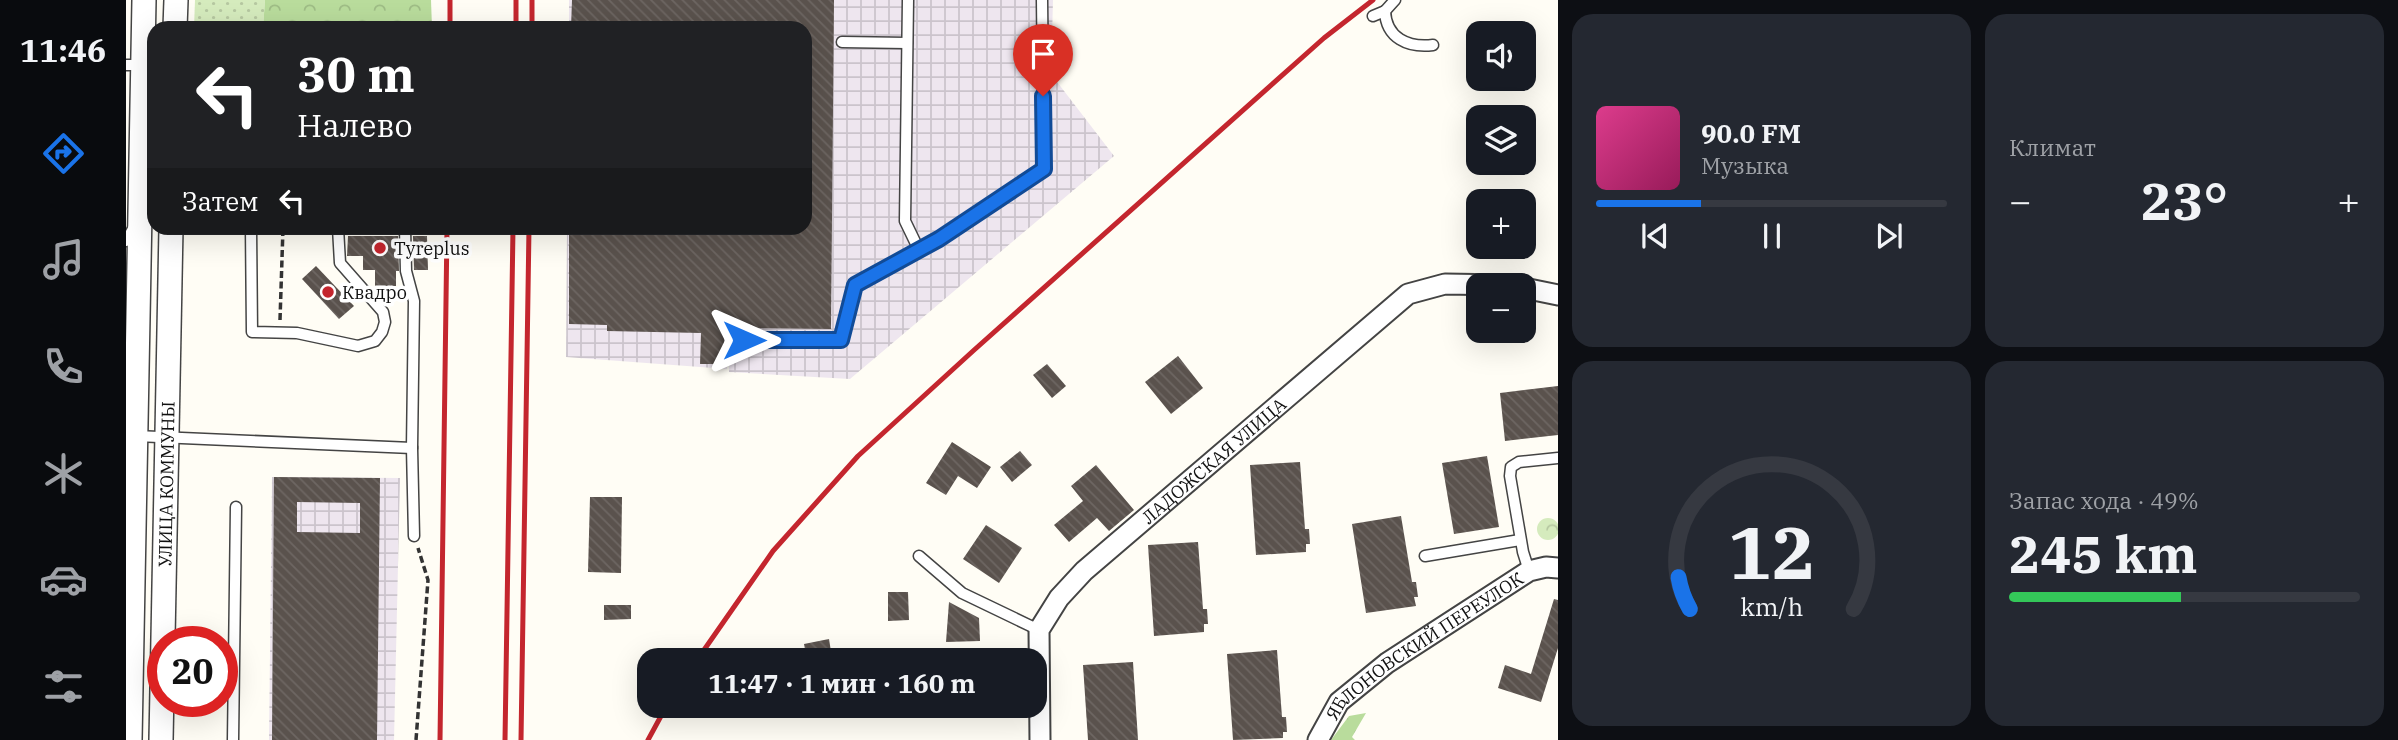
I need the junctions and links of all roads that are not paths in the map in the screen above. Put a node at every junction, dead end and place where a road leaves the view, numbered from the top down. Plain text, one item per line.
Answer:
1 (144, 0) edge
2 (176, 0) edge
3 (908, 0) edge
4 (1042, 0) edge
5 (1395, 0) edge
6 (1385, 11) junction
7 (1373, 16) dead end
8 (175, 21) edge
9 (842, 42) dead end
10 (908, 43) junction
11 (1433, 45) dead end
12 (141, 65) edge
13 (140, 217) junction
14 (171, 235) edge
15 (251, 235) edge
16 (338, 235) edge
17 (405, 235) edge
18 (126, 241) edge
19 (919, 250) junction
20 (1466, 284) edge
21 (1536, 290) edge
22 (1558, 295) edge
23 (744, 340) dead end
24 (135, 436) junction
25 (167, 437) junction
26 (412, 448) junction
27 (1558, 458) edge
28 (236, 508) dead end
29 (414, 536) road end
30 (1520, 540) junction
31 (919, 556) dead end
32 (1425, 556) dead end
33 (1544, 569) edge
34 (129, 623) edge
35 (1039, 630) junction
36 (130, 740) edge
37 (160, 740) edge
38 (233, 740) edge
39 (1040, 740) edge
40 (1318, 740) edge

1 - 12 street, УЛИЦА КОММУНЫ
2 - 8 street
3 - 10 lane
4 - 19 lane
5 - 6 lane
6 - 7 lane
6 - 11 lane
9 - 10 lane
10 - 19 lane
12 - 13 street, УЛИЦА КОММУНЫ
13 - 18 lane
13 - 24 street, УЛИЦА КОММУНЫ
14 - 25 street, УЛИЦА КОММУНЫ
15 - 16 lane
17 - 26 lane
19 - 23 lane
20 - 35 street, ЛАДОЖСКАЯ УЛИЦА
21 - 22 street
24 - 25 lane
24 - 34 street, УЛИЦА КОММУНЫ
25 - 26 lane
25 - 37 street, УЛИЦА КОММУНЫ
26 - 29 lane
27 - 30 lane
28 - 38 lane
30 - 32 lane
30 - 33 lane
31 - 35 lane
33 - 40 street, ЯБЛОНОВСКИЙ ПЕРЕУЛОК
34 - 36 street, УЛИЦА КОММУНЫ
35 - 39 street

